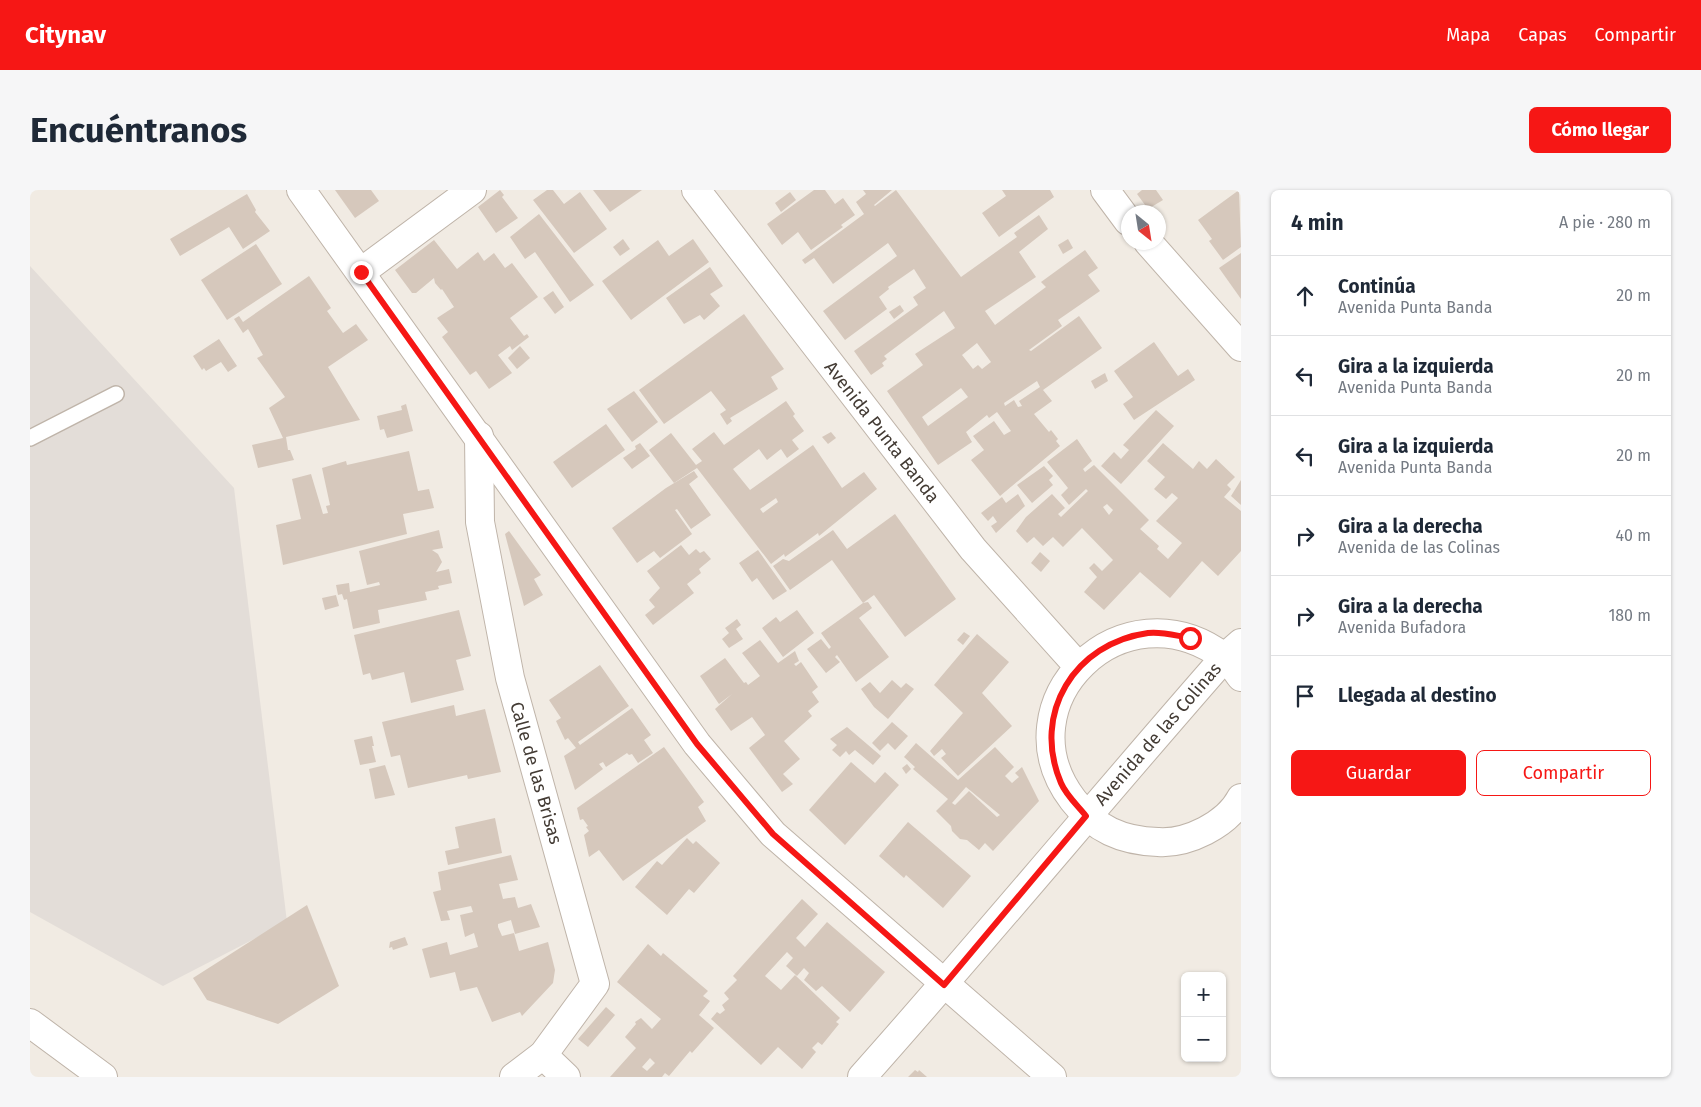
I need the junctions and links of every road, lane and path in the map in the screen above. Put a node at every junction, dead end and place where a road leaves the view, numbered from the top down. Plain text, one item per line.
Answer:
1 (301, 190) edge
2 (472, 190) edge
3 (696, 190) edge
4 (1105, 190) edge
5 (1121, 212) edge
6 (1155, 250) edge
7 (361, 272) junction
8 (1241, 347) edge
9 (116, 394) dead end
10 (479, 436) junction
11 (30, 438) edge
12 (1236, 659) edge
13 (1078, 666) junction
14 (1240, 802) edge
15 (1086, 816) junction
16 (944, 985) junction
17 (30, 1023) edge
18 (543, 1055) junction
19 (103, 1077) edge
20 (514, 1077) edge
21 (566, 1077) edge
22 (862, 1077) edge
23 (1052, 1077) edge

1 - 7 street
2 - 7 street
3 - 13 street, Avenida Punta Banda
4 - 5 street
6 - 8 street
7 - 10 street
9 - 11 lane
10 - 16 street
10 - 18 street, Calle de las Brisas
12 - 13 street
12 - 15 street, Avenida de las Colinas
13 - 15 street
14 - 15 street
15 - 16 street, Avenida de las Colinas
16 - 22 street, Avenida de las Colinas
16 - 23 street
17 - 19 street
18 - 20 street, Calle de las Brisas
18 - 21 street

